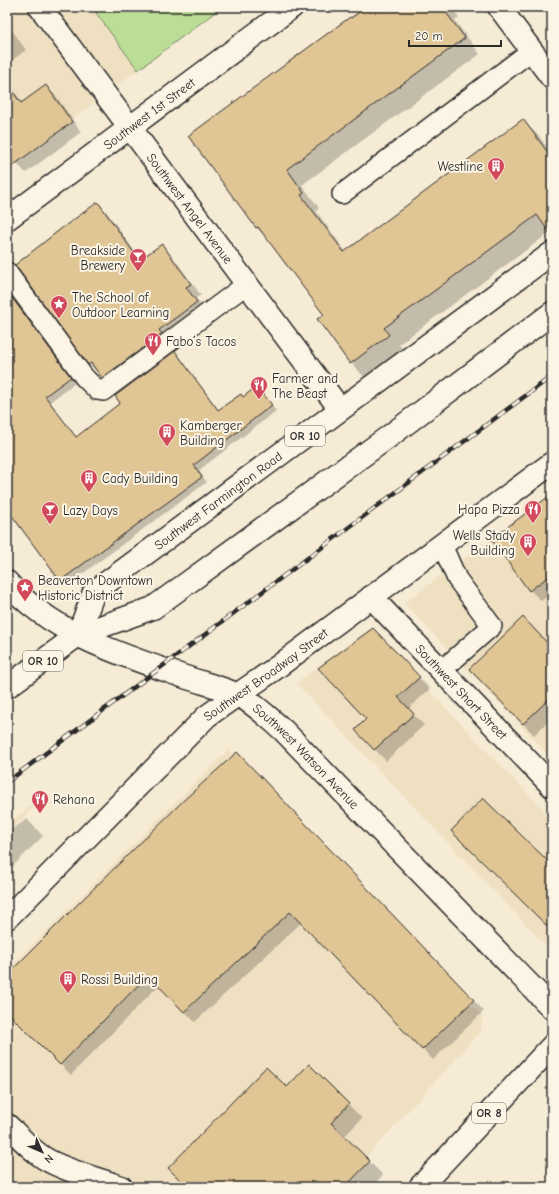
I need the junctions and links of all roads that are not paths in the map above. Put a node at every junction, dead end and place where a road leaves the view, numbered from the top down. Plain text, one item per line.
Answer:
1 (40, 7) edge
2 (292, 7) edge
3 (499, 7) edge
4 (531, 50) junction
5 (552, 78) edge
6 (130, 128) junction
7 (342, 194) dead end
8 (7, 219) edge
9 (552, 253) edge
10 (7, 272) edge
11 (246, 284) junction
12 (552, 313) edge
13 (340, 409) junction
14 (552, 463) edge
15 (442, 545) junction
16 (7, 582) edge
17 (371, 597) junction
18 (78, 635) junction
19 (441, 671) junction
20 (7, 687) edge
21 (238, 695) junction
22 (552, 786) edge
23 (7, 918) edge
24 (552, 1008) edge
25 (552, 1046) edge
26 (7, 1125) edge
27 (121, 1187) edge
28 (420, 1187) edge

1 - 6 main road, Southwest Angel Avenue
2 - 6 main road, Southwest 1st Street
3 - 4 main road
4 - 5 main road
4 - 7 lane
6 - 8 main road, Southwest 1st Street
6 - 11 main road, Southwest Angel Avenue
9 - 13 main road, Southwest Farmington Road / OR 10
10 - 11 lane
11 - 13 main road, Southwest Angel Avenue
12 - 18 main road, OR 10
13 - 18 main road, Southwest Farmington Road / OR 10
14 - 15 main road, Southwest Broadway Street
15 - 17 main road, Southwest Broadway Street
15 - 19 lane
16 - 18 main road, Southwest Watson Avenue
17 - 19 main road, Southwest Short Street
17 - 21 main road, Southwest Broadway Street
18 - 20 main road, OR 10
18 - 21 main road, Southwest Watson Avenue
19 - 22 main road, Southwest Short Street
21 - 23 main road, Southwest Broadway Street
21 - 24 main road, Southwest Watson Avenue
25 - 28 main road, OR 8
26 - 27 main road

